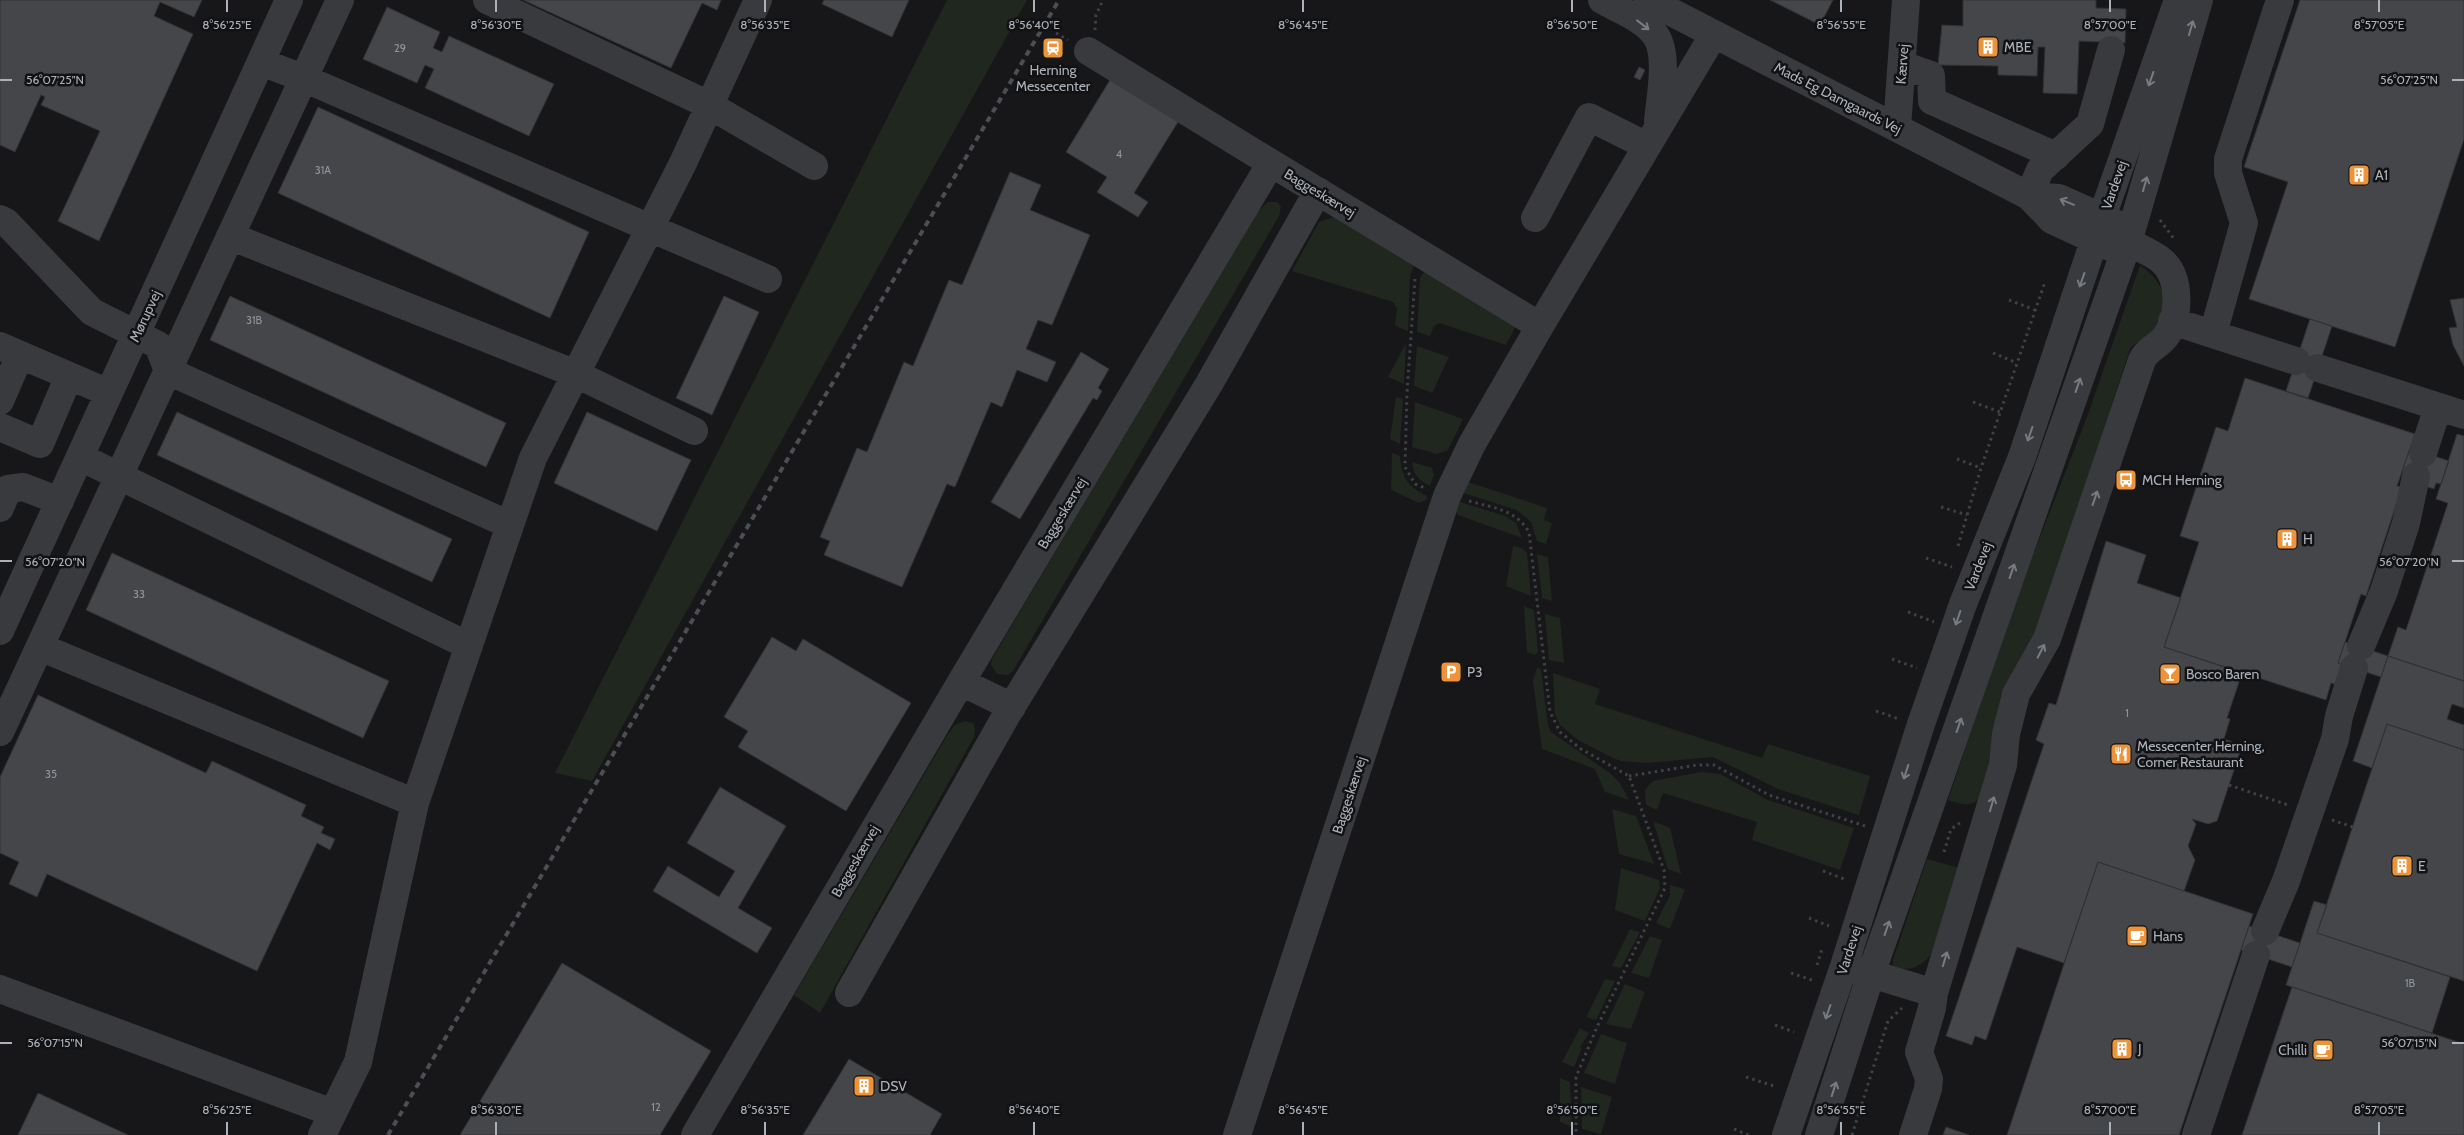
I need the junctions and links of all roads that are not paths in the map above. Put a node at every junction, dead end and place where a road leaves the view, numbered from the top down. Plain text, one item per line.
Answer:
1 (289, 0) edge
2 (340, 0) edge
3 (487, 0) edge
4 (758, 0) edge
5 (1602, 0) edge
6 (1648, 0) edge
7 (1906, 0) edge
8 (2178, 0) edge
9 (2199, 0) edge
10 (2280, 0) edge
11 (1714, 34) junction
12 (1091, 44) road end
13 (2111, 50) dead end
14 (261, 62) junction
15 (1902, 65) junction
16 (303, 78) junction
17 (709, 105) junction
18 (1897, 128) junction
19 (1653, 137) junction
20 (2056, 156) junction
21 (1271, 163) junction
22 (814, 166) dead end
23 (1318, 191) junction
24 (2029, 196) junction
25 (1535, 218) dead end
26 (0, 219) edge
27 (650, 228) junction
28 (2099, 228) junction
29 (230, 236) junction
30 (2128, 242) junction
31 (768, 279) dead end
32 (2172, 321) junction
33 (1540, 326) junction
34 (2212, 334) junction
35 (136, 335) junction
36 (10, 350) edge
37 (168, 371) junction
38 (576, 374) junction
39 (69, 376) junction
40 (109, 393) junction
41 (0, 401) edge
42 (2438, 407) junction
43 (2464, 415) edge
44 (0, 427) edge
45 (694, 431) dead end
46 (80, 457) junction
47 (120, 474) junction
48 (60, 502) junction
49 (0, 508) edge
50 (510, 525) junction
51 (38, 547) junction
52 (78, 564) junction
53 (0, 631) edge
54 (469, 646) junction
55 (40, 647) junction
56 (960, 682) junction
57 (1012, 707) junction
58 (0, 732) edge
59 (415, 803) junction
60 (1844, 966) junction
61 (1871, 974) junction
62 (1924, 990) junction
63 (849, 993) dead end
64 (2, 995) edge
65 (327, 1124) edge
66 (695, 1135) edge
67 (1237, 1135) edge
68 (1786, 1135) edge
69 (1819, 1135) edge
70 (1913, 1135) edge
71 (2196, 1135) edge

1 - 14 street, Mørupvej
2 - 16 street
3 - 17 street
4 - 17 street
5 -> 19 street
6 - 11 street, Mads Eg Damgaards Vej
7 - 15 street, Kærvej
8 -> 28 street, Vardevej
30 -> 9 street, Vardevej
10 - 34 street
11 - 18 street, Mads Eg Damgaards Vej
11 - 19 street, Baggeskærvej
12 - 21 street
13 - 20 street
14 - 16 street
14 - 35 street, Mørupvej
15 - 18 street, Kærvej
15 - 20 street
16 - 27 street
16 - 29 street
17 - 22 street
17 - 27 street
18 - 24 street, Mads Eg Damgaards Vej
19 - 25 street
19 - 33 street, Baggeskærvej
20 - 24 street
21 - 23 street, Baggeskærvej
21 - 56 street, Baggeskærvej
23 - 33 street, Baggeskærvej
23 - 57 street
24 - 28 street, Mads Eg Damgaards Vej
26 - 35 street
27 - 31 street
27 - 38 street
28 - 30 street, Mads Eg Damgaards Vej
28 -> 60 street, Vardevej
29 - 37 street
29 - 38 street
30 - 32 street, Mads Eg Damgaards Vej
61 -> 30 street, Vardevej
32 - 34 street
62 -> 32 street, Mads Eg Damgaards Vej
33 - 67 street, Baggeskærvej
34 - 42 street
35 - 37 street
35 - 40 street, Mørupvej
36 - 39 street
36 - 41 street
37 - 47 street
37 - 50 street
38 - 45 street
38 - 50 street
39 - 40 street
39 - 44 street
40 - 46 street, Mørupvej
42 - 43 street
42 - 71 street
46 - 47 street
46 - 48 street, Mørupvej
47 - 52 street
47 - 54 street
48 - 49 street
48 - 51 street, Mørupvej
50 - 54 street
51 - 52 street
51 - 53 street, Mørupvej
52 - 55 street
54 - 59 street
55 - 58 street
55 - 59 street
56 - 57 street
56 - 66 street, Baggeskærvej
57 - 63 street
59 - 65 street
60 - 61 street
60 -> 68 street, Vardevej
61 - 62 street
69 -> 61 street, Vardevej
62 - 70 street, Mads Eg Damgaards Vej
64 - 65 street

